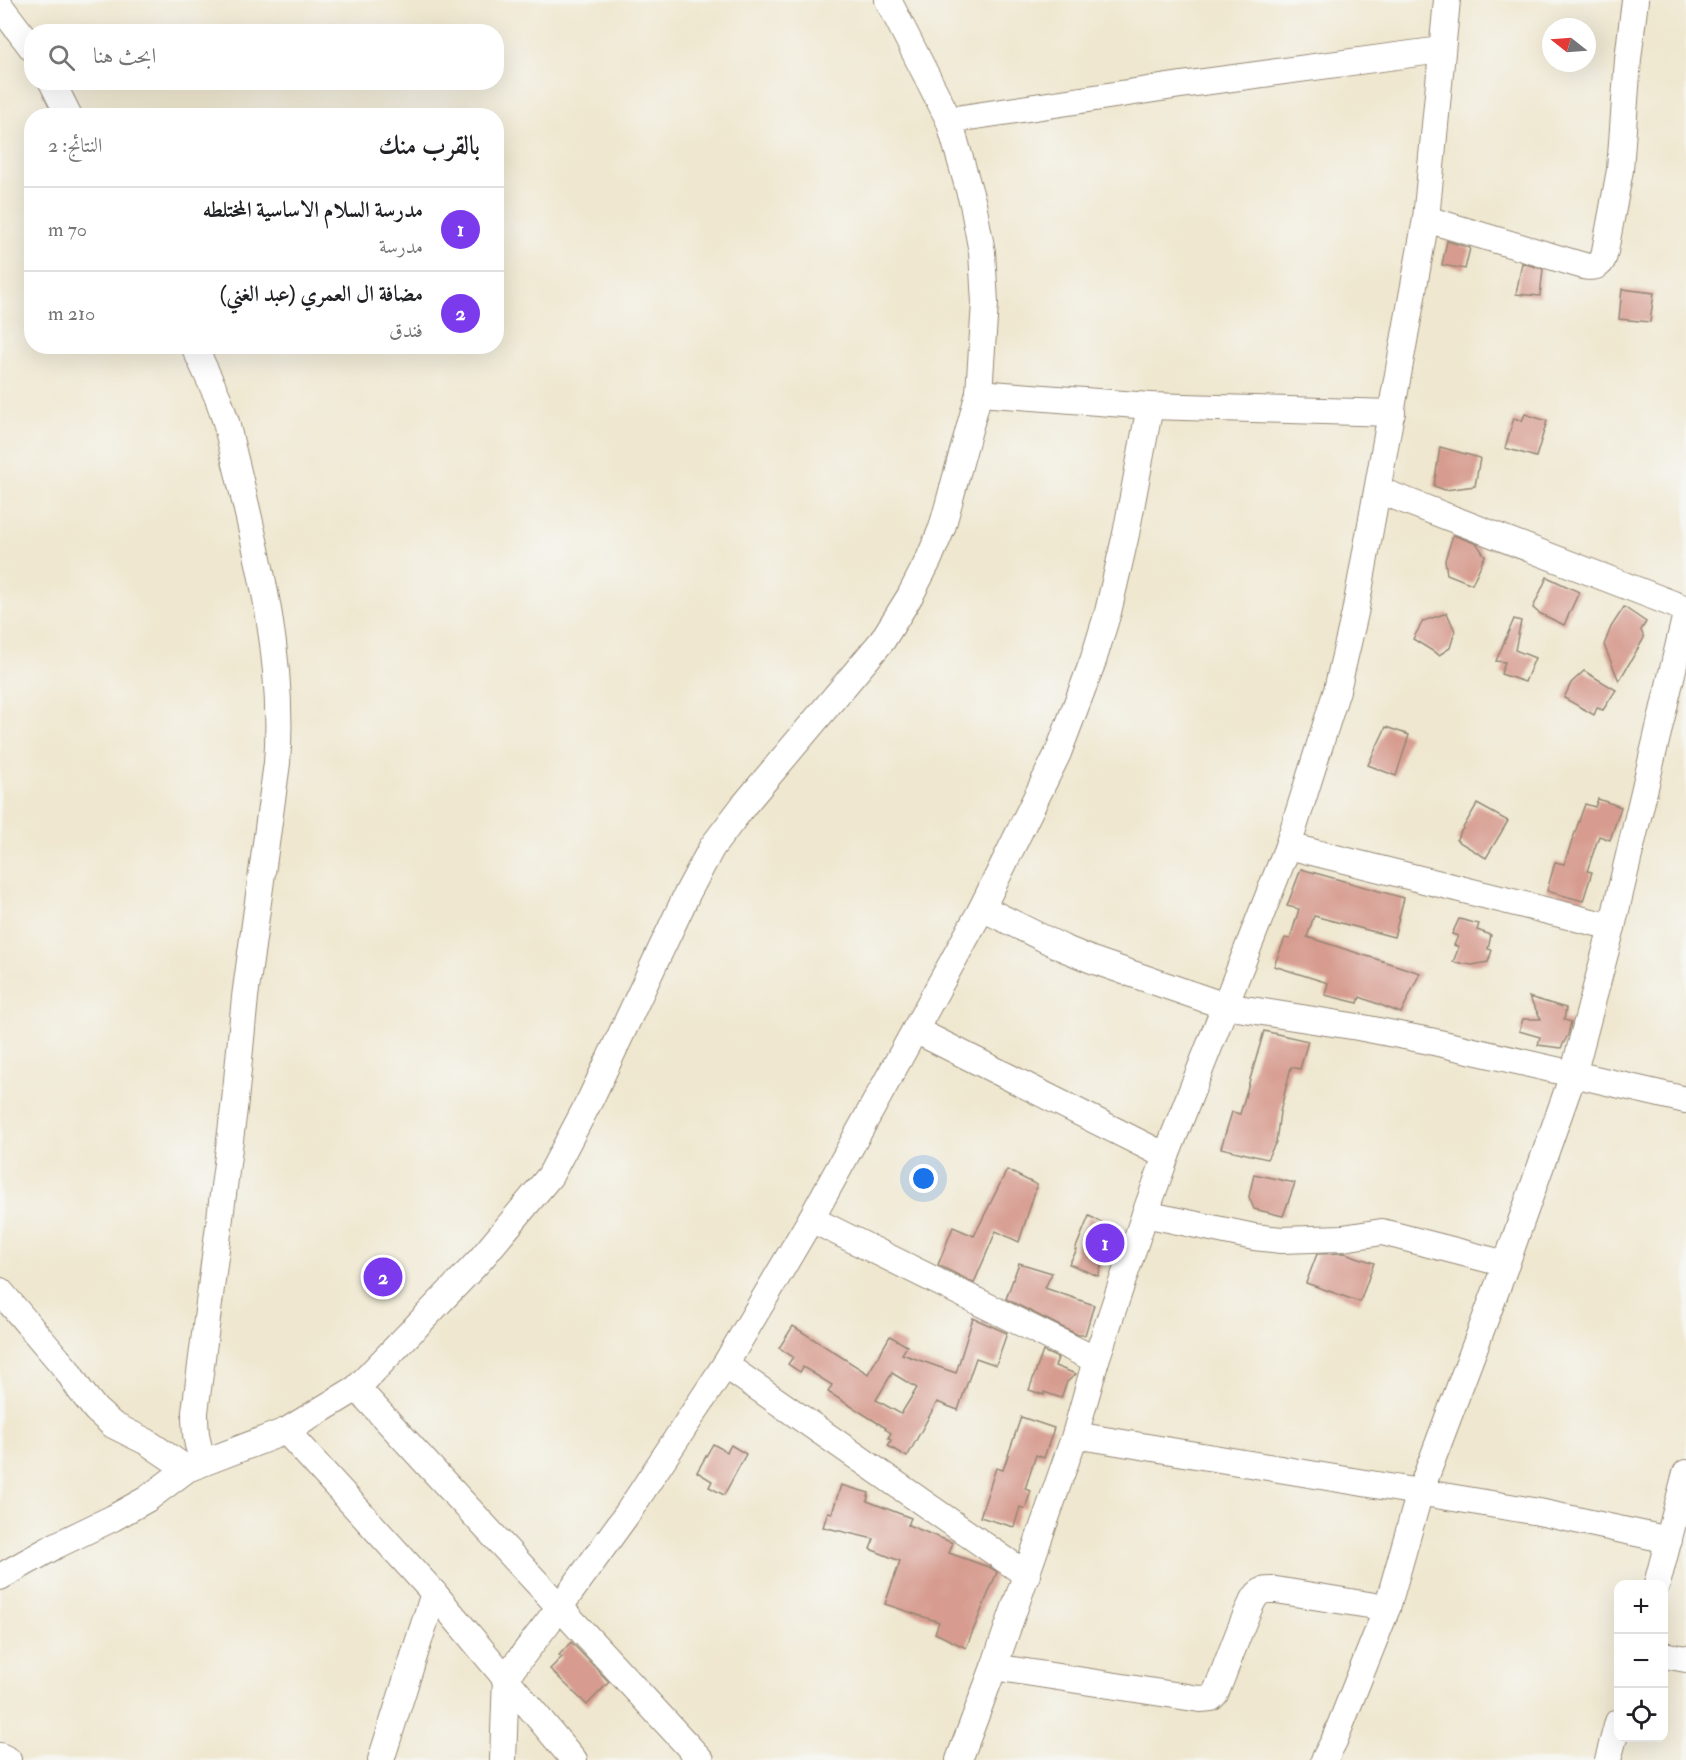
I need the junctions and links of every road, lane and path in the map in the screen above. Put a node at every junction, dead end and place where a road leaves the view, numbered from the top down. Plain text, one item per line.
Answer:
1 (888, 0) edge
2 (1447, 0) edge
3 (1635, 0) edge
4 (0, 6) edge
5 (24, 38) edge
6 (1441, 50) junction
7 (56, 90) edge
8 (65, 108) edge
9 (949, 120) junction
10 (1426, 219) junction
11 (198, 354) edge
12 (979, 393) junction
13 (1150, 406) junction
14 (1392, 413) junction
15 (1378, 490) junction
16 (1686, 609) edge
17 (1686, 614) edge
18 (1288, 846) junction
19 (982, 909) junction
20 (1612, 927) junction
21 (1225, 1005) junction
22 (915, 1030) junction
23 (1573, 1075) junction
24 (1686, 1101) edge
25 (1166, 1156) junction
26 (1145, 1214) junction
27 (811, 1218) junction
28 (1506, 1264) junction
29 (0, 1291) edge
30 (1096, 1360) junction
31 (725, 1365) junction
32 (357, 1388) junction
33 (286, 1431) junction
34 (1075, 1435) junction
35 (195, 1465) junction
36 (1686, 1473) edge
37 (1420, 1492) junction
38 (1670, 1540) junction
39 (2, 1570) edge
40 (1027, 1575) junction
41 (1658, 1580) edge
42 (434, 1593) junction
43 (560, 1608) junction
44 (1388, 1608) junction
45 (1668, 1656) edge
46 (1686, 1659) edge
47 (994, 1667) junction
48 (506, 1677) junction
49 (1614, 1737) edge
50 (0, 1756) edge
51 (8, 1760) edge
52 (381, 1760) edge
53 (503, 1760) edge
54 (574, 1760) edge
55 (701, 1760) edge
56 (959, 1760) edge
57 (1324, 1760) edge
58 (1608, 1760) edge

1 - 9 street
2 - 6 street
3 - 10 street
4 - 5 street
6 - 9 street
6 - 10 street
7 - 8 street
9 - 12 street
10 - 14 street
11 - 35 street
12 - 13 street
12 - 32 street
13 - 14 street
13 - 19 street
14 - 15 street
15 - 16 street
15 - 18 street
17 - 20 street
18 - 20 street
18 - 21 street
19 - 21 street
19 - 22 street
20 - 23 street
21 - 23 street
21 - 25 street
22 - 25 street
22 - 27 street
23 - 24 street
23 - 28 street
25 - 26 street
26 - 28 street
26 - 30 street
27 - 30 street
27 - 31 street
28 - 37 street
29 - 35 street
30 - 34 street
31 - 40 street
31 - 43 street
32 - 33 street
32 - 43 street
33 - 35 street
33 - 42 street
34 - 37 street
34 - 40 street
35 - 39 street
36 - 38 street
37 - 38 street
37 - 44 street
38 - 41 street
40 - 47 street
42 - 48 street
42 - 52 street
43 - 48 street
43 - 55 street
44 - 47 street
44 - 57 street
45 - 46 street
47 - 56 street
48 - 53 street
48 - 54 street
49 - 58 street
50 - 51 street

